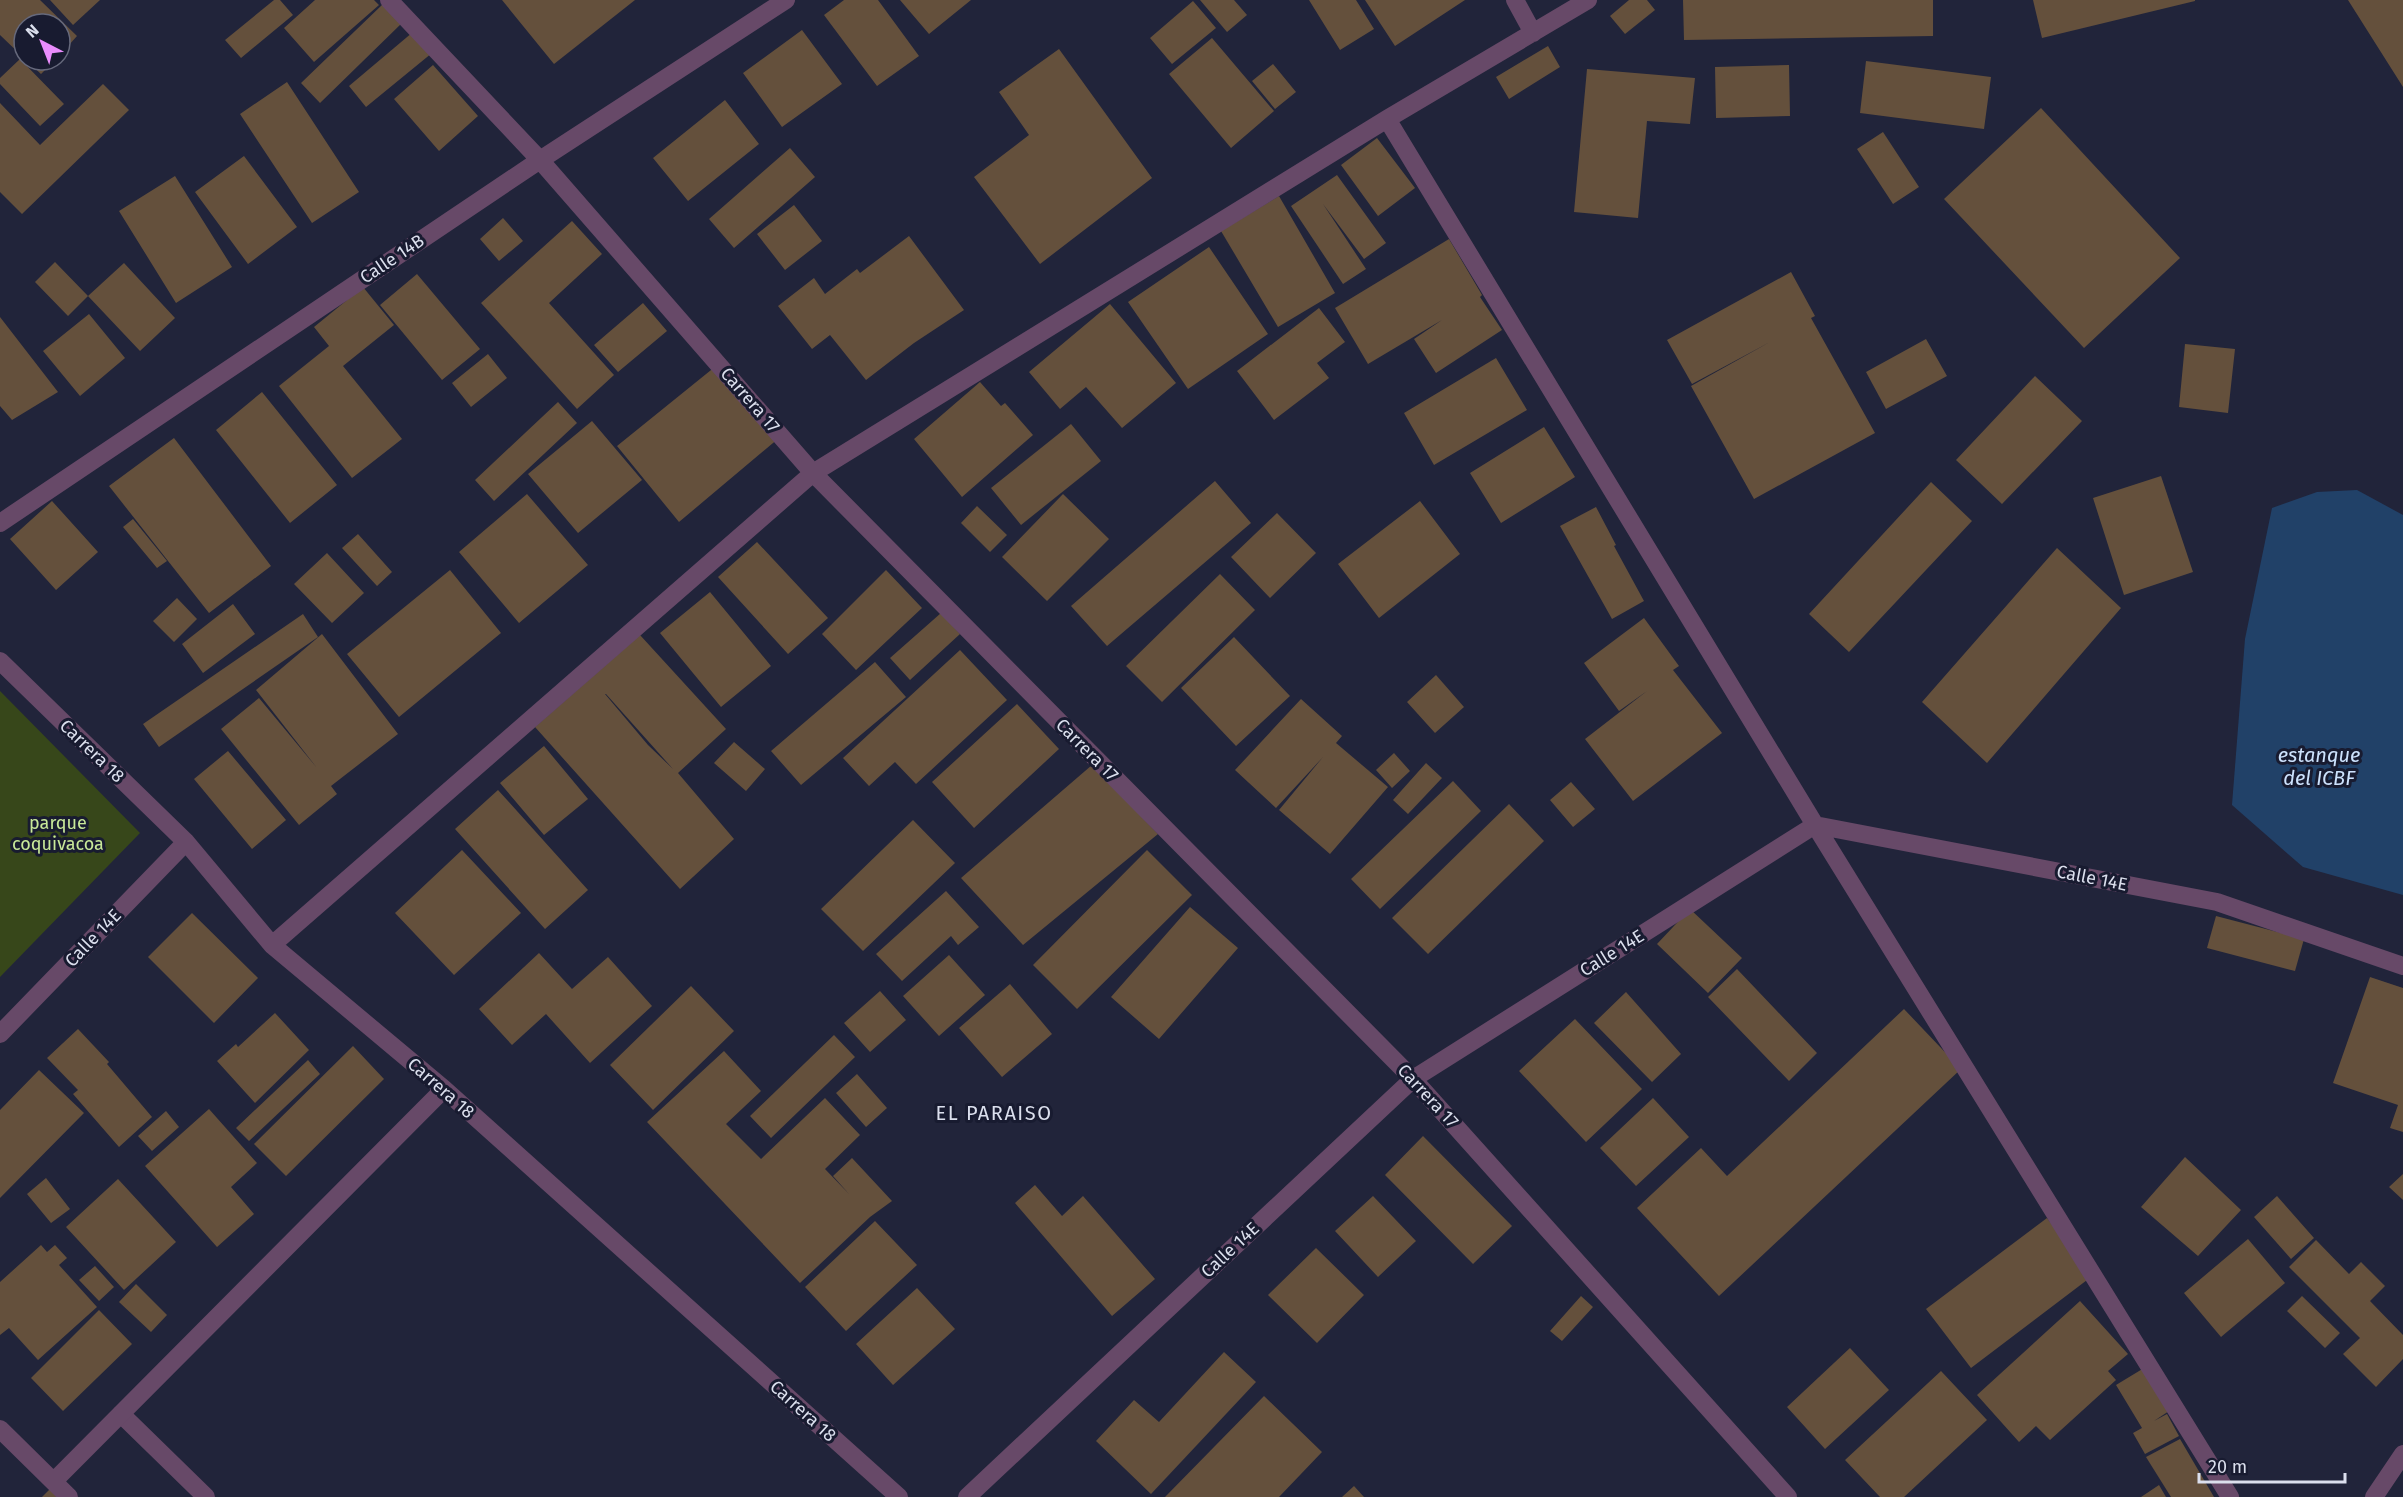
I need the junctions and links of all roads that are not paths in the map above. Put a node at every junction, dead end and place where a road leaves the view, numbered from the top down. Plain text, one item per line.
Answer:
1 (389, 0) edge
2 (786, 0) edge
3 (1515, 0) edge
4 (1588, 0) edge
5 (1533, 33) junction
6 (1387, 119) junction
7 (540, 160) junction
8 (813, 473) junction
9 (0, 522) edge
10 (0, 661) edge
11 (1815, 825) junction
12 (186, 842) junction
13 (272, 945) junction
14 (2403, 966) edge
15 (0, 1034) edge
16 (1413, 1078) junction
17 (444, 1089) junction
18 (121, 1414) junction
19 (0, 1430) edge
20 (2403, 1455) edge
21 (54, 1482) junction
22 (69, 1497) edge
23 (206, 1497) edge
24 (899, 1497) edge
25 (967, 1497) edge
26 (1788, 1497) edge
27 (2230, 1497) edge
28 (2374, 1497) edge

1 - 7 street, Carrera 17
2 - 7 street, Calle 14B
3 - 5 street
4 - 5 street
5 - 6 street
6 - 8 street
6 - 11 street
7 - 8 street, Carrera 17
7 - 9 street, Calle 14B
8 - 13 street
8 - 16 street, Carrera 17
10 - 12 street, Carrera 18
11 - 14 street, Calle 14E
11 - 16 street, Calle 14E
11 - 27 street
12 - 13 street, Carrera 18
12 - 15 street, Calle 14E
13 - 17 street, Carrera 18
16 - 25 street, Calle 14E
16 - 26 street, Carrera 17
17 - 18 street
17 - 24 street, Carrera 18
18 - 21 street
18 - 23 street
19 - 21 street
20 - 28 street
21 - 22 street

